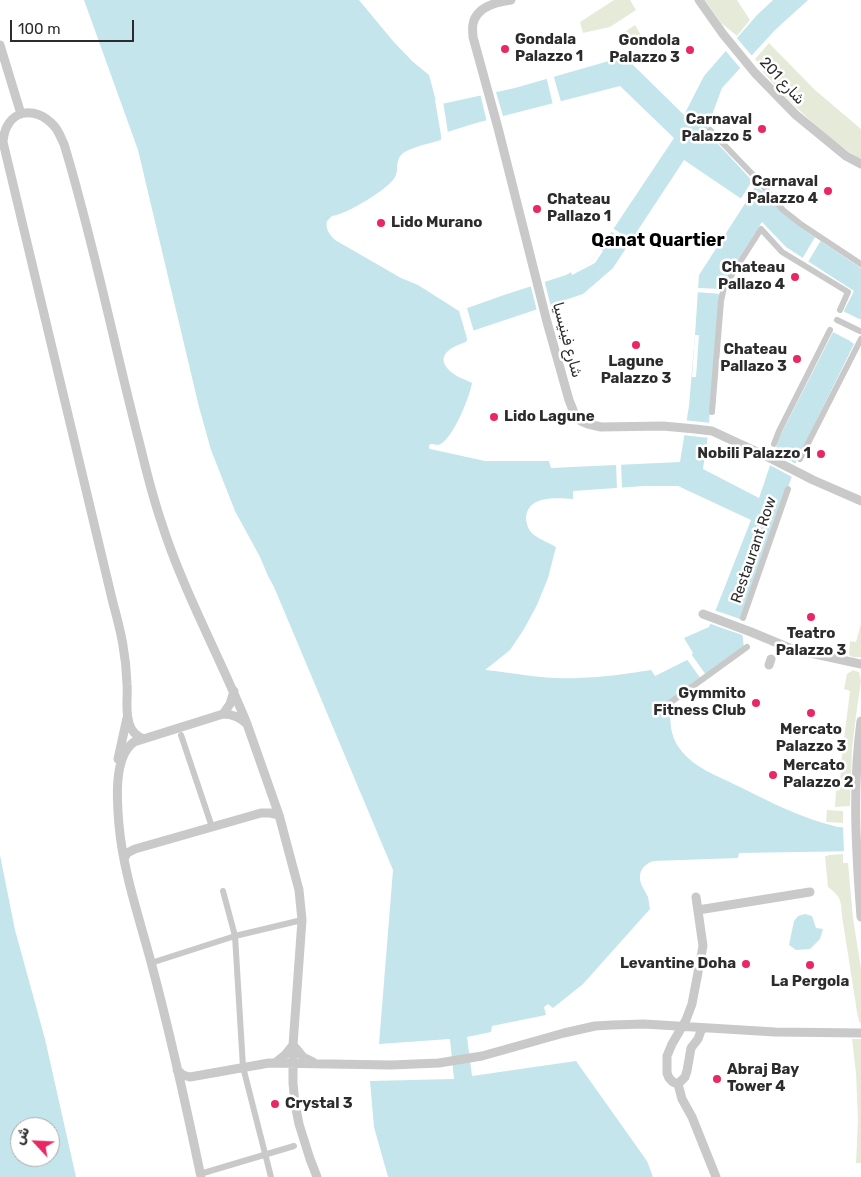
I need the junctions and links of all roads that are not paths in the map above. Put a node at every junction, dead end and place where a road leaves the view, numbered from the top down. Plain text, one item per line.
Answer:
1 (511, 0) edge
2 (699, 0) edge
3 (0, 45) edge
4 (21, 114) junction
5 (710, 130) dead end
6 (861, 164) edge
7 (861, 264) edge
8 (840, 310) dead end
9 (837, 320) dead end
10 (830, 330) dead end
11 (860, 331) edge
12 (861, 339) edge
13 (712, 412) dead end
14 (774, 444) dead end
15 (800, 459) dead end
16 (788, 489) dead end
17 (861, 501) edge
18 (703, 614) dead end
19 (743, 618) dead end
20 (747, 647) dead end
21 (861, 664) edge
22 (234, 691) junction
23 (671, 702) dead end
24 (223, 714) junction
25 (128, 716) junction
26 (861, 721) edge
27 (248, 724) junction
28 (181, 734) dead end
29 (144, 739) junction
30 (118, 772) junction
31 (279, 815) junction
32 (212, 827) junction
33 (124, 858) junction
34 (223, 891) dead end
35 (810, 892) dead end
36 (696, 896) dead end
37 (698, 910) junction
38 (861, 917) edge
39 (302, 920) junction
40 (235, 936) junction
41 (152, 963) junction
42 (683, 1027) junction
43 (702, 1028) junction
44 (861, 1033) edge
45 (293, 1045) junction
46 (274, 1063) junction
47 (292, 1063) junction
48 (318, 1063) junction
49 (243, 1067) junction
50 (178, 1070) junction
51 (678, 1084) junction
52 (294, 1146) dead end
53 (265, 1156) junction
54 (200, 1176) edge
55 (271, 1177) edge
56 (317, 1177) edge
57 (716, 1177) edge

1 - 17 street, شارع فينيسيا
2 - 6 street, شارع 201
3 - 4 street
4 - 22 street
4 - 25 street
5 - 7 street
8 - 13 street
9 - 11 street
10 - 14 street
12 - 15 street
16 - 19 street, Restaurant Row
18 - 21 street
20 - 23 street
22 - 24 street
22 - 27 street
24 - 27 street
24 - 29 street
25 - 29 street
25 - 30 street
26 - 38 street
27 - 31 street
28 - 32 street
29 - 30 street
30 - 33 street
31 - 32 street
31 - 39 street
32 - 33 street
33 - 41 street
34 - 40 street
35 - 37 street
36 - 37 street
37 - 42 street
39 - 40 street
39 - 45 street
40 - 41 street
40 - 49 street
41 - 50 street
42 - 43 street
42 - 48 street
42 - 51 street
43 - 44 street
43 - 51 street
45 - 46 street
45 - 47 street
45 - 48 street
46 - 47 street
46 - 49 street
47 - 48 street
47 - 56 street
49 - 50 street
49 - 53 street
50 - 54 street
51 - 57 street
52 - 53 street
53 - 54 street
53 - 55 street

